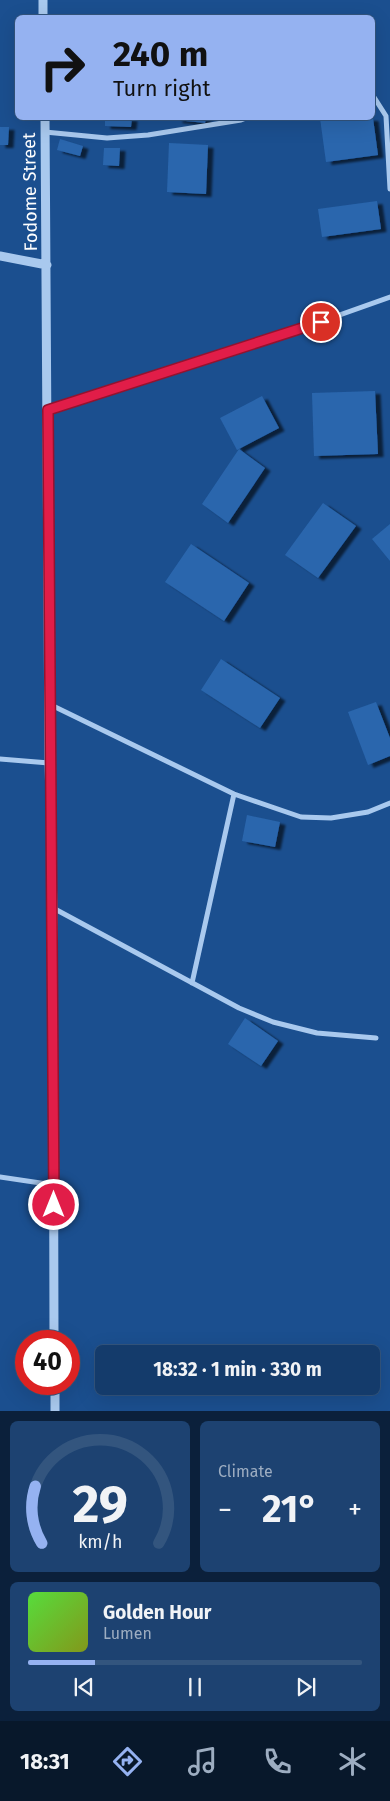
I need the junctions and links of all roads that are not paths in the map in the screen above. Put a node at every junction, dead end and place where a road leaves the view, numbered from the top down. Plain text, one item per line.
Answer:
1 (42, 0) edge
2 (43, 15) edge
3 (375, 99) edge
4 (45, 120) edge
5 (241, 120) edge
6 (45, 132) junction
7 (390, 189) edge
8 (0, 256) edge
9 (47, 265) junction
10 (390, 298) edge
11 (48, 410) junction
12 (49, 704) junction
13 (0, 759) edge
14 (49, 763) junction
15 (234, 794) junction
16 (390, 804) edge
17 (52, 908) junction
18 (192, 983) junction
19 (376, 1038) dead end
20 (0, 1178) edge
21 (54, 1185) junction
22 (54, 1330) edge
23 (55, 1395) edge
24 (55, 1411) edge

1 - 2 street
3 - 7 street
4 - 6 street, Fodome Street
5 - 6 street
6 - 9 street, Fodome Street
8 - 9 street
9 - 11 street, Fodome Street
10 - 11 street
11 - 12 street, Fodome Street
12 - 14 street, Fodome Street
12 - 15 street
13 - 14 street
14 - 17 street, Fodome Street
15 - 16 street
15 - 18 street
17 - 18 street
17 - 21 street, Fodome Street
18 - 19 street
20 - 21 street
21 - 22 street, Fodome Street
23 - 24 street

